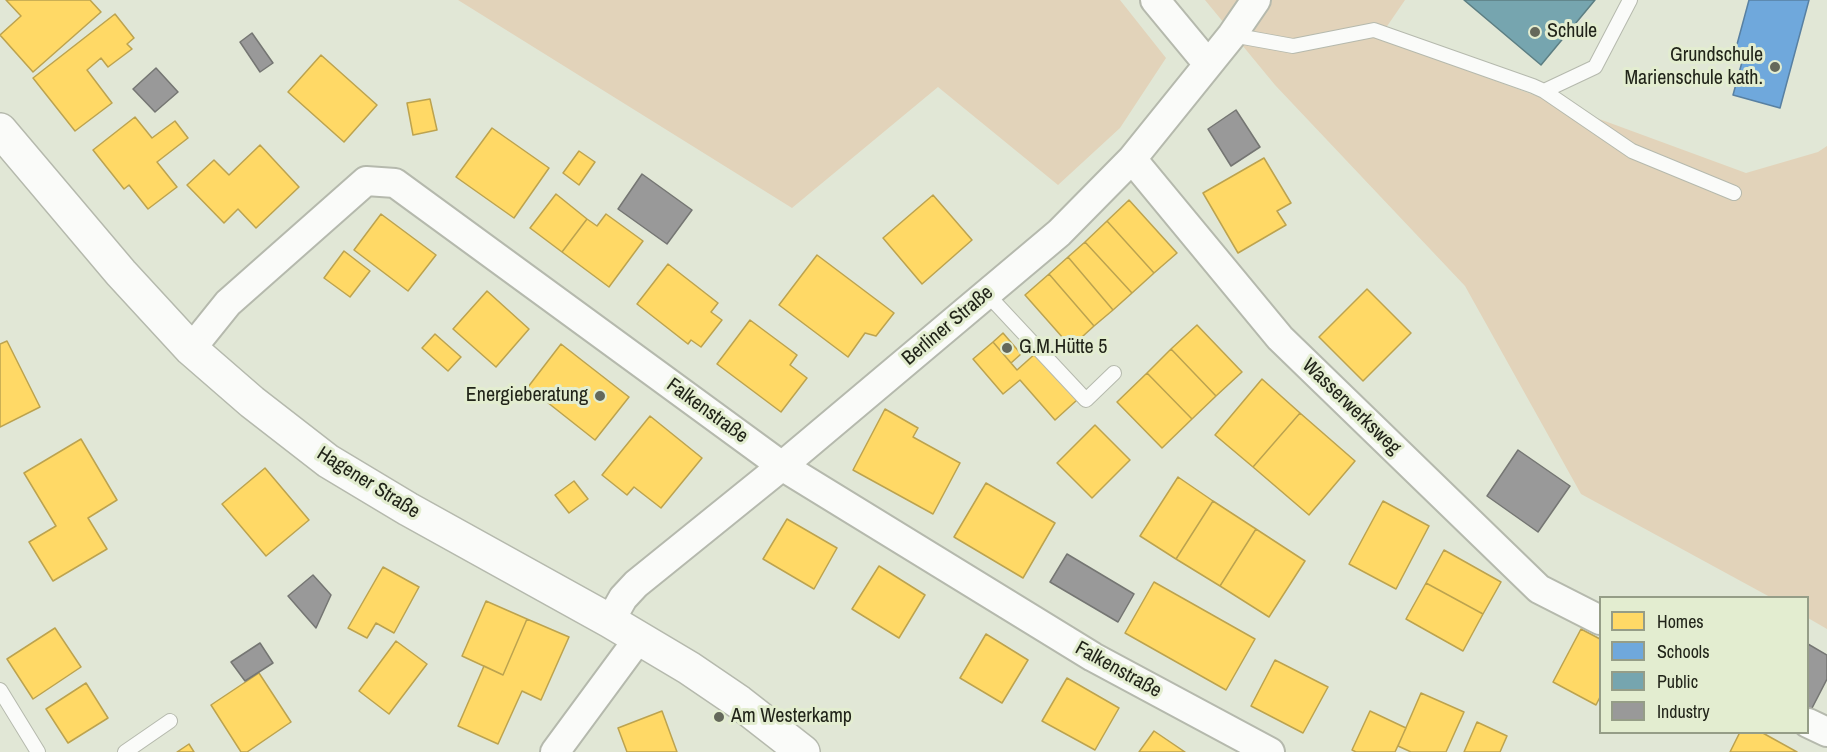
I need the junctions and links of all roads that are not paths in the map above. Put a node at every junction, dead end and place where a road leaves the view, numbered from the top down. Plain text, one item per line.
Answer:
1 (1155, 0) edge
2 (1256, 0) edge
3 (1630, 0) edge
4 (1232, 36) junction
5 (1208, 64) junction
6 (1544, 91) junction
7 (0, 130) edge
8 (1132, 159) junction
9 (1734, 193) dead end
10 (987, 294) junction
11 (191, 349) junction
12 (1114, 374) dead end
13 (782, 466) junction
14 (1599, 619) edge
15 (610, 621) junction
16 (639, 638) junction
17 (0, 690) edge
18 (170, 722) dead end
19 (1809, 723) edge
20 (1827, 732) edge
21 (38, 752) edge
22 (125, 752) edge
23 (555, 752) edge
24 (803, 752) edge
25 (1270, 752) edge

1 - 5 street
2 - 4 street, Berliner Straße
3 - 6 lane
4 - 5 street, Berliner Straße
4 - 6 lane
5 - 8 street, Berliner Straße
6 - 9 lane
7 - 11 main road, Hagener Straße
8 - 10 street, Berliner Straße
8 - 14 street, Wasserwerksweg
10 - 12 lane
10 - 13 street, Berliner Straße
11 - 13 street, Falkenstraße
11 - 15 main road, Hagener Straße
13 - 15 street, Berliner Straße
13 - 25 street, Falkenstraße
15 - 16 main road, Hagener Straße
16 - 23 street
16 - 24 main road, Hagener Straße
17 - 21 lane
18 - 22 lane
19 - 20 street

